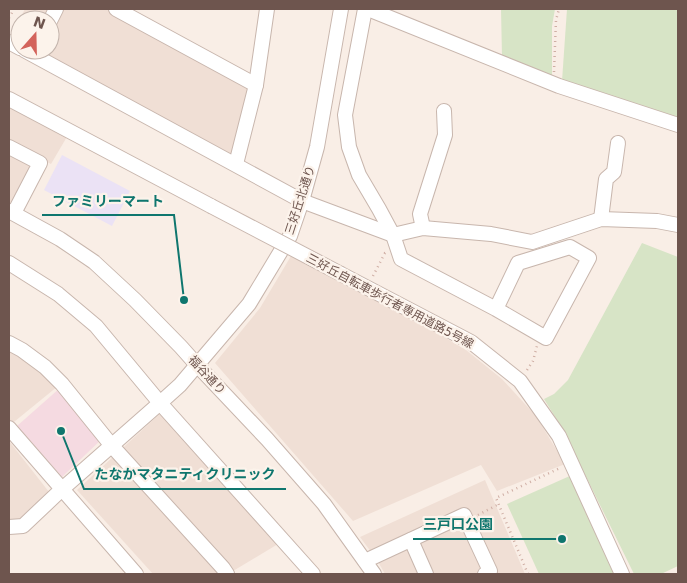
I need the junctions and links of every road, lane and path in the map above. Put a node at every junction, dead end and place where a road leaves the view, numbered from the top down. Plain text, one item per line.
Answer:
1 (14, 9) edge
2 (116, 9) edge
3 (267, 9) edge
4 (341, 9) edge
5 (366, 9) edge
6 (559, 9) edge
7 (9, 18) edge
8 (46, 60) edge
9 (256, 85) junction
10 (559, 86) junction
11 (9, 99) edge
12 (444, 111) dead end
13 (678, 125) edge
14 (618, 143) dead end
15 (9, 147) edge
16 (236, 164) junction
17 (302, 201) junction
18 (12, 212) edge
19 (602, 219) junction
20 (678, 225) edge
21 (423, 228) junction
22 (393, 235) junction
23 (9, 263) edge
24 (496, 309) junction
25 (541, 335) junction
26 (9, 343) edge
27 (197, 365) junction
28 (520, 381) junction
29 (160, 404) junction
30 (9, 428) edge
31 (112, 446) junction
32 (570, 464) junction
33 (62, 490) junction
34 (499, 504) junction
35 (467, 521) junction
36 (9, 528) edge
37 (411, 540) junction
38 (365, 561) junction
39 (136, 574) edge
40 (227, 574) edge
41 (312, 574) edge
42 (374, 574) edge
43 (426, 574) edge
44 (485, 574) edge
45 (528, 574) edge
46 (622, 574) edge

1 - 7 path
2 - 9 street
3 - 9 street
4 - 17 street, 三好丘北通り
5 - 10 street
5 - 22 street
6 - 10 path
8 - 16 street
9 - 16 street
10 - 13 street
11 - 28 street, 三好丘自転車歩行者専用道路5号線, bridge
12 - 21 street
14 - 19 street
15 - 18 street
16 - 17 street
17 - 22 street
17 - 27 street, 三好丘北通り
18 - 27 street, 福谷通り
19 - 20 street
19 - 21 street
21 - 22 street
22 - 24 street
23 - 29 street
24 - 25 street
24 - 25 street
25 - 28 path
26 - 31 street
27 - 29 street, 三好丘北通り
27 - 38 street, 福谷通り
28 - 32 street, 三好丘自転車歩行者専用道路5号線
29 - 31 street, 三好丘北通り
29 - 41 street
30 - 33 street
31 - 33 street, 三好丘北通り
31 - 40 street
32 - 34 path
32 - 46 street, 三好丘自転車歩行者専用道路5号線
33 - 36 street, 三好丘北通り
33 - 39 street
34 - 35 path
34 - 45 path
35 - 37 street
35 - 44 street
37 - 38 street
37 - 43 street
38 - 42 street, 福谷通り

